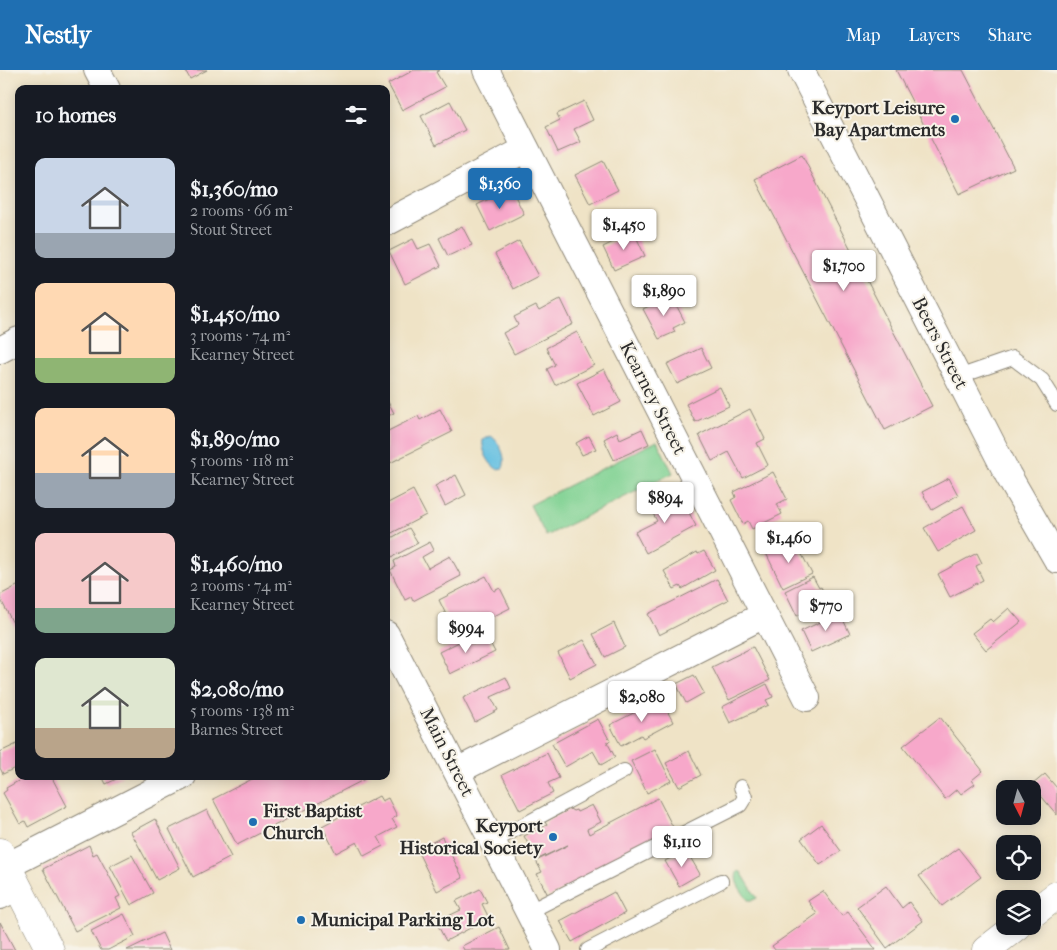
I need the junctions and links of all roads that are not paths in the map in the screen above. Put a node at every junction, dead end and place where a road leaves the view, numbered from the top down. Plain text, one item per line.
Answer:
1 (97, 70) edge
2 (486, 70) edge
3 (801, 70) edge
4 (105, 85) edge
5 (526, 149) junction
6 (390, 221) edge
7 (15, 342) edge
8 (0, 350) edge
9 (958, 377) junction
10 (1057, 404) edge
11 (1053, 545) edge
12 (764, 615) junction
13 (390, 651) edge
14 (394, 668) edge
15 (807, 698) dead end
16 (457, 771) junction
17 (624, 771) dead end
18 (176, 780) edge
19 (741, 787) dead end
20 (492, 842) junction
21 (6, 875) edge
22 (721, 880) dead end
23 (1057, 895) edge
24 (1041, 907) edge
25 (528, 912) junction
26 (1005, 935) edge
27 (50, 950) edge
28 (548, 950) edge
29 (588, 950) edge
30 (986, 950) edge

1 - 4 street
2 - 5 street, Kearney Street
3 - 9 street, Beers Street
5 - 6 street
5 - 12 street, Kearney Street
7 - 8 street
9 - 10 lane
9 - 11 street, Beers Street
12 - 15 street, Kearney Street
12 - 16 street
13 - 14 street, Main Street
14 - 16 street, Main Street
16 - 20 street, Main Street
17 - 20 lane
18 - 21 street
19 - 25 lane
20 - 25 street, Main Street
21 - 27 main road
22 - 29 lane
23 - 24 main road
25 - 28 street, Main Street
26 - 30 main road

